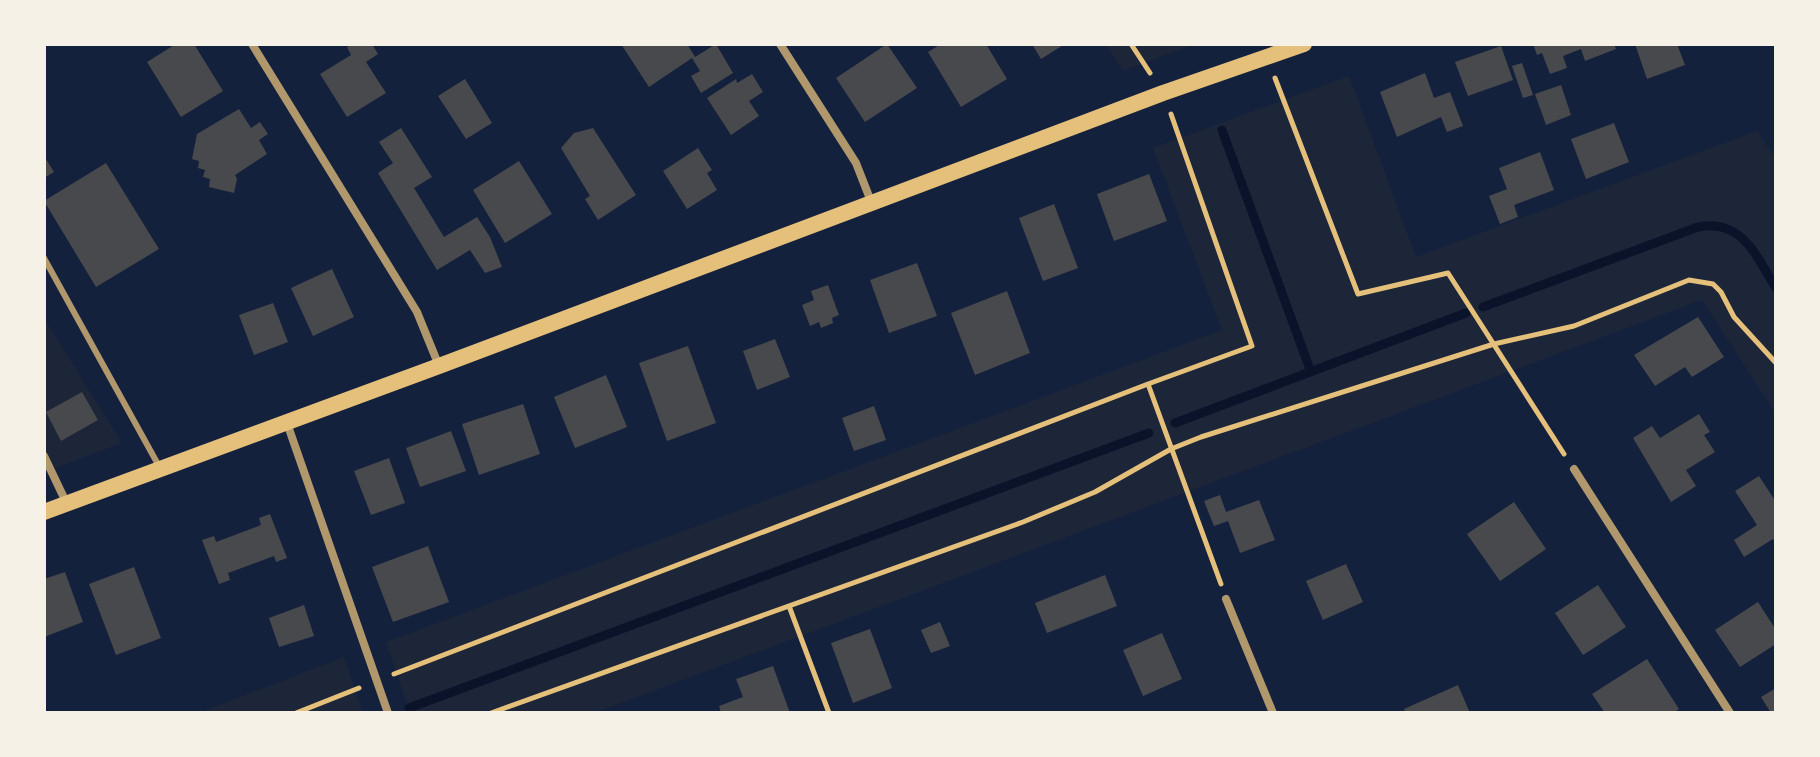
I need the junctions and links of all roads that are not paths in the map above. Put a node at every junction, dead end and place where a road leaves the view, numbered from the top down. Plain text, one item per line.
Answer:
1 (252, 44) edge
2 (780, 44) edge
3 (1304, 44) edge
4 (872, 204) junction
5 (44, 258) edge
6 (439, 366) junction
7 (287, 422) junction
8 (44, 456) edge
9 (160, 468) junction
10 (1574, 469) road end
11 (66, 502) junction
12 (44, 512) edge
13 (1226, 599) road end
14 (388, 713) edge
15 (1273, 713) edge
16 (1730, 713) edge

1 - 6 street
2 - 4 street
3 - 4 main road
4 - 6 main road
5 - 9 lane
6 - 7 main road
7 - 9 main road
7 - 14 street
8 - 11 street
9 - 11 main road
10 - 16 street
11 - 12 main road
13 - 15 street

